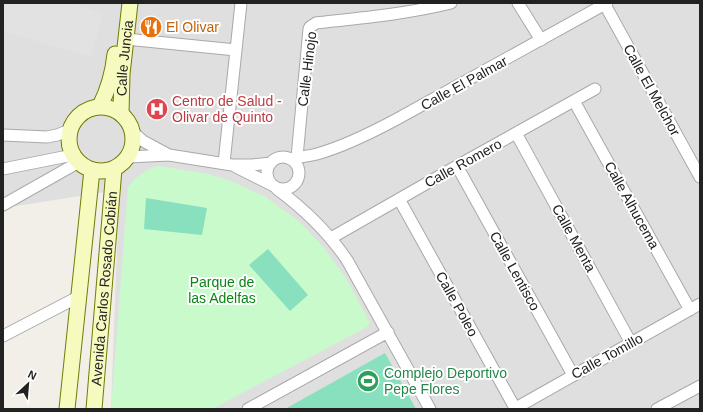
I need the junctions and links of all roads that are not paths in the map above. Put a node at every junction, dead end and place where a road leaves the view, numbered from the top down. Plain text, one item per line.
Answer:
1 (120, 3) edge
2 (130, 3) edge
3 (241, 3) edge
4 (451, 3) edge
5 (518, 3) edge
6 (605, 3) edge
7 (126, 39) junction
8 (541, 40) junction
9 (236, 50) junction
10 (595, 89) dead end
11 (574, 101) junction
12 (100, 106) junction
13 (121, 113) junction
14 (70, 130) junction
15 (133, 132) junction
16 (516, 133) junction
17 (3, 135) edge
18 (317, 154) junction
19 (169, 156) junction
20 (128, 157) junction
21 (293, 158) junction
22 (81, 162) junction
23 (271, 163) junction
24 (228, 164) junction
25 (457, 166) junction
26 (3, 169) edge
27 (114, 169) junction
28 (299, 169) junction
29 (700, 177) edge
30 (296, 184) junction
31 (275, 187) junction
32 (399, 199) junction
33 (3, 205) edge
34 (307, 213) junction
35 (331, 238) junction
36 (78, 297) junction
37 (700, 304) edge
38 (690, 310) junction
39 (388, 332) junction
40 (3, 336) edge
41 (631, 343) junction
42 (574, 375) junction
43 (700, 386) edge
44 (67, 409) edge
45 (94, 409) edge
46 (248, 409) edge
47 (430, 409) edge
48 (515, 409) edge
49 (657, 409) edge

1 - 12 main road, Calle Juncia
2 - 7 main road, Calle Juncia
3 - 9 street
4 - 21 street, Calle Hinojo
5 - 8 street
6 - 8 street, Calle El Palmar
6 - 29 street, Calle El Melchor
7 - 9 street
7 - 13 main road, Calle Juncia
8 - 18 street, Calle El Palmar
9 - 24 street
10 - 11 street, Calle Romero
11 - 16 street, Calle Romero
11 - 38 street, Calle Alhucema
12 - 13 main road
12 - 14 main road
13 - 15 main road
14 - 17 street
14 - 22 main road
15 - 19 street
15 - 20 main road
16 - 25 street, Calle Romero
16 - 41 street, Calle Menta
18 - 21 street, Calle El Palmar
18 - 28 street, Calle El Palmar
19 - 20 street
19 - 24 street
20 - 27 main road
21 - 23 street
21 - 28 street
22 - 26 street
22 - 27 main road
22 - 33 street
22 - 36 main road, Avenida Carlos Rosado Cobián
23 - 24 street
23 - 31 street
24 - 31 street
25 - 32 street, Calle Romero
25 - 42 street, Calle Lentisco
27 - 45 main road, Avenida Carlos Rosado Cobián
28 - 30 street
30 - 31 street
30 - 34 street
31 - 34 street
32 - 35 street, Calle Romero
32 - 48 street, Calle Poleo
34 - 35 street
35 - 39 street
36 - 40 street
36 - 44 main road, Avenida Carlos Rosado Cobián
37 - 38 street, Calle Tomillo
38 - 41 street, Calle Tomillo
39 - 46 street
39 - 47 street
41 - 42 street, Calle Tomillo
42 - 48 street, Calle Tomillo
43 - 49 street

